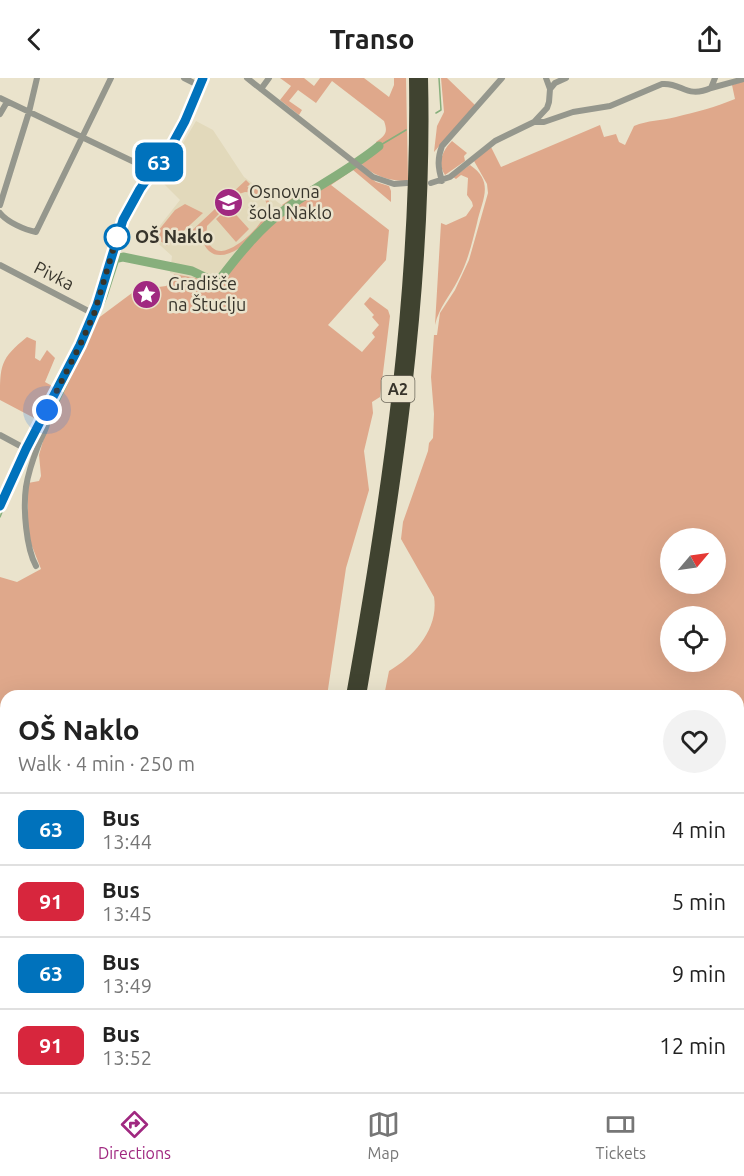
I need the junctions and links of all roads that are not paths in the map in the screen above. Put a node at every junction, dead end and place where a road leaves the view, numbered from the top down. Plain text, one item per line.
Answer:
1 (37, 78) edge
2 (111, 78) edge
3 (184, 78) edge
4 (203, 78) edge
5 (247, 78) edge
6 (269, 78) edge
7 (414, 78) edge
8 (423, 78) edge
9 (502, 78) edge
10 (546, 78) edge
11 (566, 78) edge
12 (715, 78) edge
13 (744, 79) edge
14 (200, 86) junction
15 (711, 88) junction
16 (261, 89) junction
17 (550, 89) junction
18 (3, 100) edge
19 (29, 112) junction
20 (0, 114) edge
21 (534, 122) junction
22 (81, 136) junction
23 (153, 171) junction
24 (442, 181) junction
25 (407, 183) dead end
26 (431, 183) dead end
27 (0, 205) edge
28 (0, 213) edge
29 (0, 265) edge
30 (100, 296) junction
31 (84, 308) junction
32 (94, 314) junction
33 (47, 410) junction
34 (0, 435) edge
35 (26, 449) junction
36 (0, 503) edge
37 (36, 566) dead end
38 (352, 690) edge
39 (362, 690) edge

1 - 19 street
2 - 22 street
3 - 14 street
4 - 14 street
5 - 16 street
6 - 16 street
7 - 38 highway, A2
8 - 39 highway, A2
9 - 24 street
10 - 17 street
11 - 17 street
12 - 15 street
13 - 15 street
14 - 23 street
15 - 21 street
16 - 25 street
17 - 21 street
18 - 19 street
18 - 20 street
19 - 22 street
19 - 27 street
21 - 24 street
22 - 23 street
22 - 28 street
23 - 30 street
24 - 26 street
29 - 31 street, Pivka
30 - 31 street
30 - 32 street
31 - 32 street, Pivka
32 - 33 street
33 - 35 street
33 - 37 street
34 - 35 street
35 - 36 street

